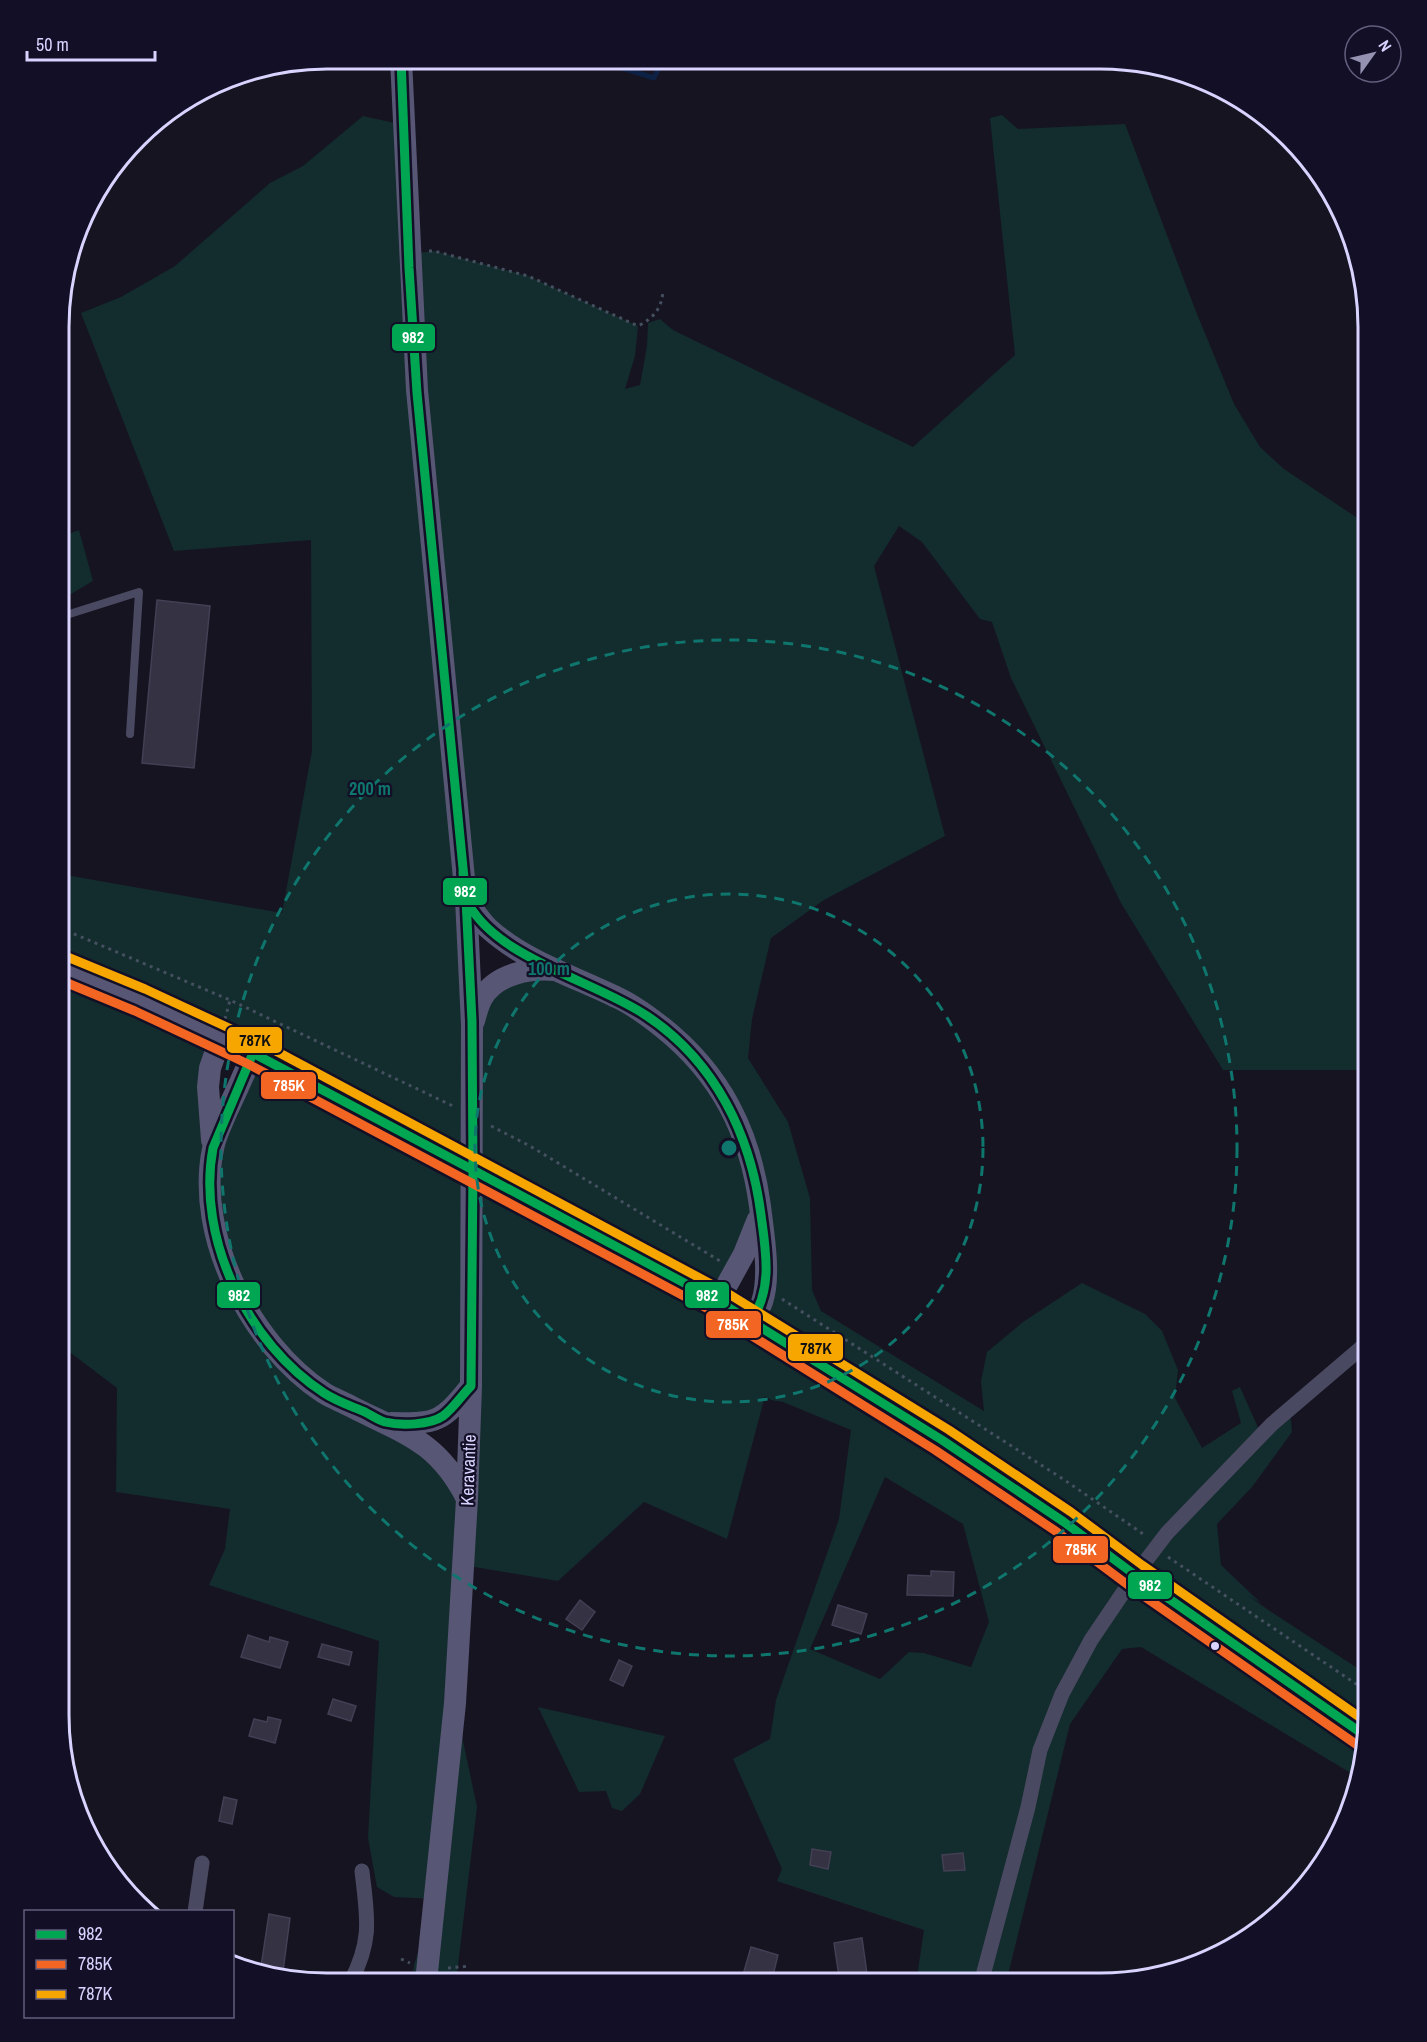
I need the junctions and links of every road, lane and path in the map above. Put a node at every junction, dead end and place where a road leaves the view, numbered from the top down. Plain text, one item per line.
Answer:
1 (401, 69) edge
2 (409, 254) junction
3 (663, 290) dead end
4 (69, 614) edge
5 (130, 734) dead end
6 (466, 898) junction
7 (69, 932) edge
8 (69, 971) edge
9 (559, 971) junction
10 (472, 1025) junction
11 (221, 1037) junction
12 (253, 1053) junction
13 (439, 1099) dead end
14 (530, 1146) dead end
15 (213, 1148) junction
16 (760, 1210) junction
17 (722, 1263) dead end
18 (775, 1294) dead end
19 (718, 1301) junction
20 (751, 1321) junction
21 (1358, 1351) edge
22 (471, 1386) junction
23 (385, 1422) junction
24 (467, 1499) junction
25 (1144, 1535) dead end
26 (1168, 1557) dead end
27 (1135, 1575) junction
28 (1358, 1685) edge
29 (1357, 1730) edge
30 (202, 1863) dead end
31 (362, 1871) dead end
32 (195, 1910) edge
33 (355, 1973) edge
34 (427, 1973) edge
35 (984, 1973) edge

1 - 2 main road, Keravantie
2 - 3 path
2 - 6 main road, Keravantie
4 - 5 lane
6 - 9 main road
6 - 10 main road, Keravantie
7 - 13 path
8 - 11 main road
9 - 10 main road
9 - 16 main road
10 - 22 main road, Keravantie
11 - 12 main road
11 - 15 main road
12 - 15 main road
12 - 19 main road
14 - 17 path
15 - 23 main road
16 - 19 main road
16 - 20 main road
18 - 25 path
19 - 20 main road
20 - 27 main road
21 - 27 street
22 - 23 main road
22 - 24 main road, Keravantie
23 - 24 main road
24 - 34 main road, Keravantie
26 - 28 path
27 - 29 main road
27 - 35 street
30 - 32 street
31 - 33 street

